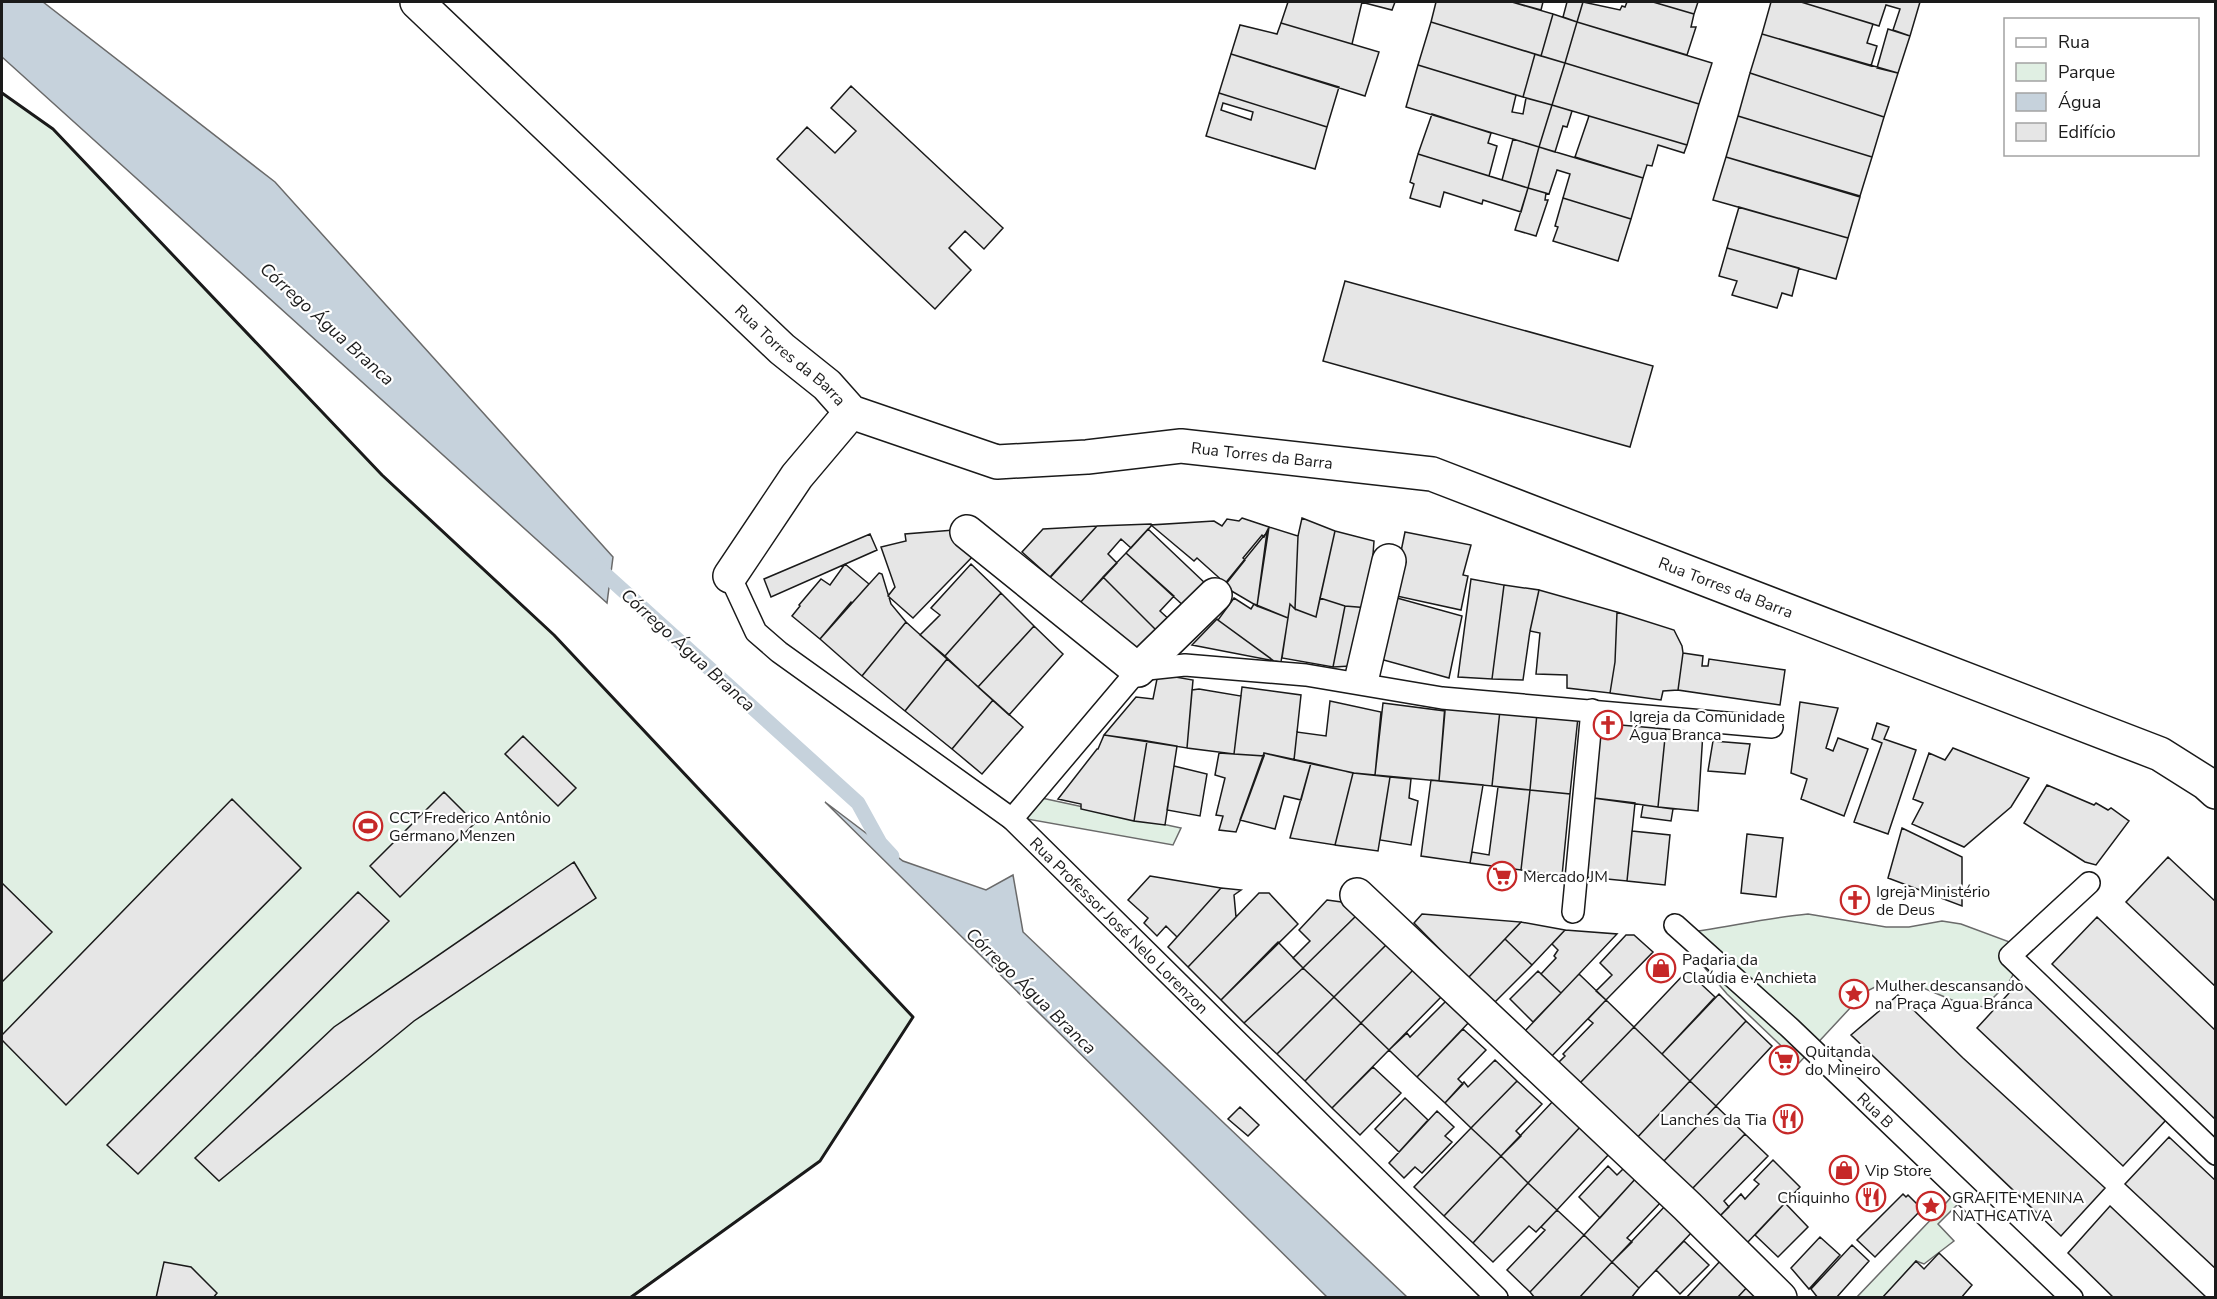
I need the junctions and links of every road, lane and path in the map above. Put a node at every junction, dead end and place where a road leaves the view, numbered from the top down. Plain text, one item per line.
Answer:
1 (417, 2) edge
2 (851, 412) junction
3 (967, 532) dead end
4 (1389, 561) dead end
5 (730, 576) joint
6 (1215, 595) dead end
7 (1138, 670) junction
8 (1362, 677) dead end
9 (1592, 710) junction
10 (1772, 727) dead end
11 (2216, 792) edge
12 (1012, 819) junction
13 (2089, 883) dead end
14 (1357, 895) dead end
15 (1573, 912) dead end
16 (1675, 926) dead end
17 (2216, 1154) edge
18 (1497, 1298) edge
19 (1780, 1298) edge
20 (2072, 1298) edge

1 - 2 street, Rua Torres da Barra
2 - 5 street
2 - 11 street, Rua Torres da Barra
3 - 7 street
4 - 8 street
5 - 12 lane, Rua Professor José Nelo Lorenzon
6 - 7 street
7 - 9 lane
7 - 12 lane
9 - 10 lane
9 - 15 lane
12 - 18 lane, Rua Professor José Nelo Lorenzon
13 - 17 lane
14 - 19 street
16 - 20 lane, Rua B

